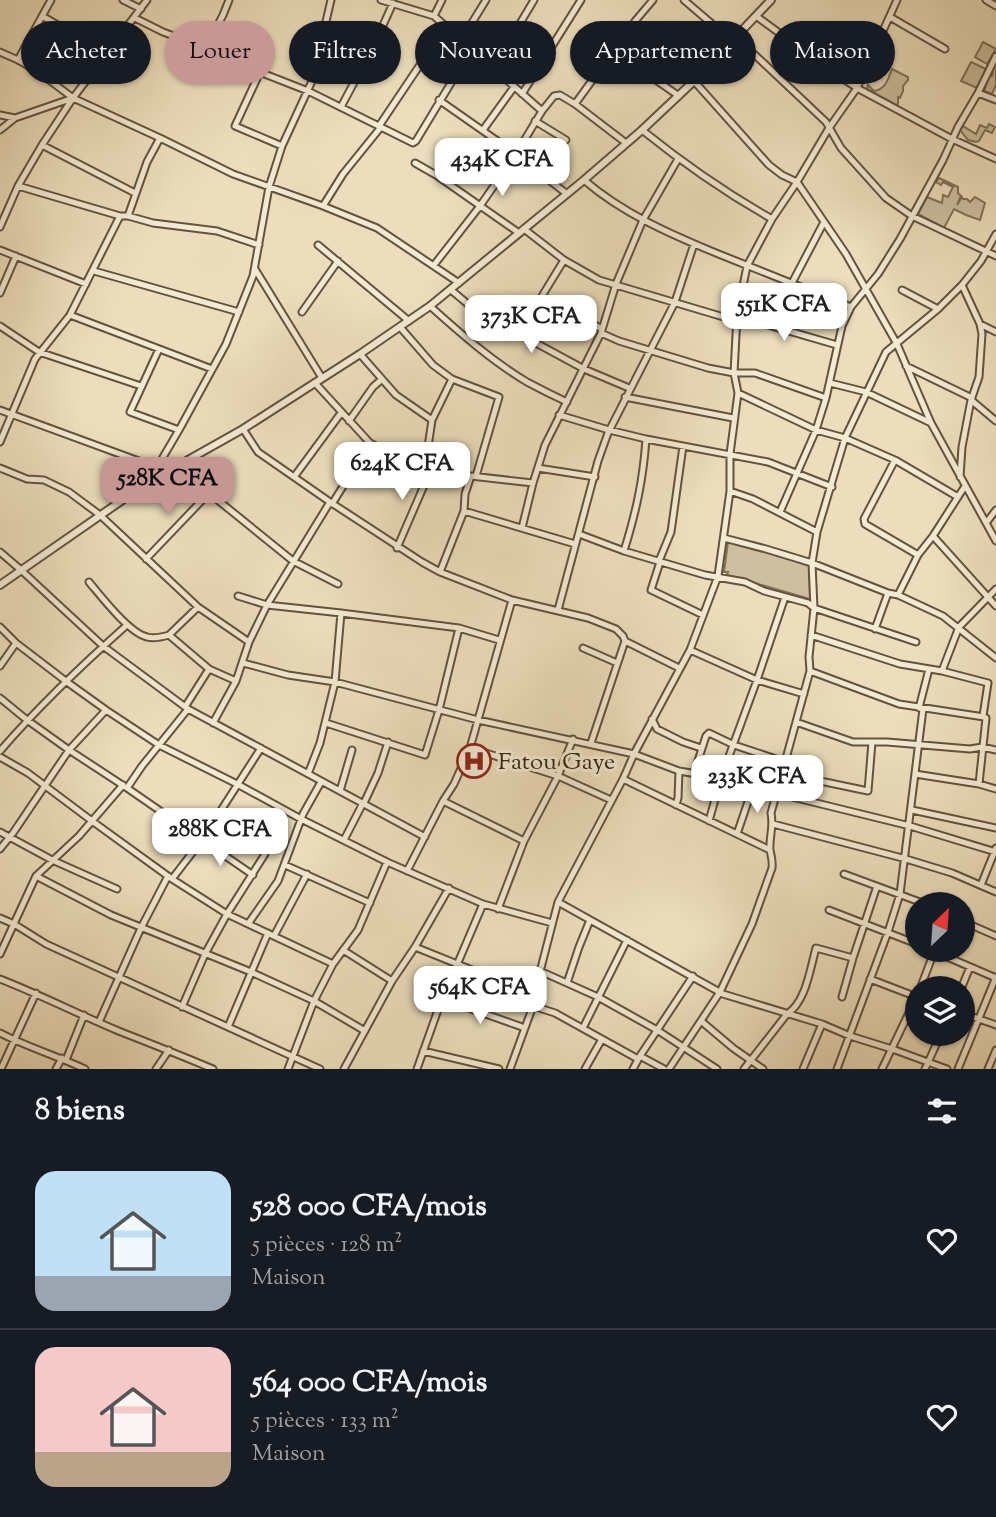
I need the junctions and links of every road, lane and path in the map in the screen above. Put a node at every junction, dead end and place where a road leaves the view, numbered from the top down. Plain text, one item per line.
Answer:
1 (51, 0) edge
2 (123, 0) edge
3 (147, 0) edge
4 (229, 0) edge
5 (331, 0) edge
6 (381, 0) edge
7 (442, 0) edge
8 (486, 0) edge
9 (534, 0) edge
10 (581, 0) edge
11 (653, 0) edge
12 (684, 0) edge
13 (771, 0) edge
14 (897, 0) edge
15 (986, 0) edge
16 (392, 2) edge
17 (996, 6) edge
18 (141, 9) junction
19 (42, 16) junction
20 (434, 16) junction
21 (756, 16) junction
22 (890, 17) junction
23 (135, 18) junction
24 (51, 21) edge
25 (133, 21) edge
26 (220, 21) edge
27 (440, 21) edge
28 (473, 21) edge
29 (522, 21) edge
30 (635, 21) edge
31 (711, 21) edge
32 (751, 21) edge
33 (165, 33) edge
34 (945, 49) dead end
35 (0, 52) edge
36 (996, 56) edge
37 (756, 59) edge
38 (18, 60) junction
39 (415, 73) edge
40 (275, 78) edge
41 (85, 84) edge
42 (254, 84) edge
43 (450, 84) edge
44 (511, 84) edge
45 (590, 84) edge
46 (662, 84) edge
47 (691, 84) edge
48 (697, 84) edge
49 (514, 87) junction
50 (857, 88) junction
51 (309, 91) junction
52 (978, 93) junction
53 (522, 94) junction
54 (679, 96) junction
55 (74, 98) junction
56 (439, 100) junction
57 (996, 100) edge
58 (575, 104) junction
59 (341, 107) junction
60 (542, 111) junction
61 (0, 114) edge
62 (15, 118) junction
63 (535, 121) junction
64 (380, 126) junction
65 (829, 128) junction
66 (0, 130) edge
67 (483, 130) junction
68 (642, 130) junction
69 (160, 138) junction
70 (952, 139) junction
71 (566, 140) dead end
72 (626, 144) junction
73 (42, 145) junction
74 (282, 146) junction
75 (516, 154) junction
76 (678, 159) junction
77 (996, 159) edge
78 (415, 163) dead end
79 (584, 180) junction
80 (797, 182) junction
81 (18, 186) junction
82 (269, 187) junction
83 (135, 193) junction
84 (567, 194) junction
85 (323, 206) junction
86 (480, 206) junction
87 (120, 216) junction
88 (128, 216) junction
89 (912, 216) junction
90 (772, 219) junction
91 (643, 220) junction
92 (824, 222) junction
93 (0, 227) edge
94 (522, 231) junction
95 (996, 234) edge
96 (694, 243) junction
97 (318, 244) dead end
98 (260, 245) junction
99 (0, 250) edge
100 (987, 251) junction
101 (16, 256) junction
102 (996, 256) edge
103 (564, 260) junction
104 (338, 261) junction
105 (434, 265) junction
106 (747, 265) junction
107 (255, 269) junction
108 (94, 271) junction
109 (459, 283) junction
110 (792, 283) junction
111 (86, 284) junction
112 (616, 284) junction
113 (962, 285) junction
114 (866, 288) junction
115 (451, 290) junction
116 (902, 290) dead end
117 (0, 293) edge
118 (675, 302) junction
119 (430, 306) junction
120 (851, 307) junction
121 (938, 309) junction
122 (239, 312) junction
123 (302, 312) dead end
124 (70, 314) junction
125 (737, 319) junction
126 (409, 321) junction
127 (981, 324) junction
128 (0, 326) edge
129 (400, 327) junction
130 (602, 331) junction
131 (996, 332) edge
132 (897, 344) junction
133 (837, 345) junction
134 (159, 349) junction
135 (650, 351) junction
136 (39, 352) junction
137 (360, 354) junction
138 (906, 366) junction
139 (212, 369) junction
140 (584, 369) junction
141 (734, 373) junction
142 (322, 379) junction
143 (453, 379) junction
144 (381, 380) junction
145 (315, 383) junction
146 (830, 383) junction
147 (141, 386) junction
148 (629, 388) junction
149 (866, 392) junction
150 (737, 393) junction
151 (625, 397) junction
152 (826, 398) junction
153 (972, 399) junction
154 (567, 402) junction
155 (0, 410) edge
156 (341, 412) junction
157 (11, 414) junction
158 (559, 415) junction
159 (733, 418) junction
160 (432, 420) junction
161 (349, 421) junction
162 (996, 421) edge
163 (931, 423) junction
164 (243, 429) junction
165 (179, 430) junction
166 (609, 430) junction
167 (816, 430) junction
168 (845, 438) junction
169 (646, 439) junction
170 (0, 442) edge
171 (370, 443) junction
172 (682, 446) junction
173 (730, 454) junction
174 (895, 460) junction
175 (181, 463) junction
176 (428, 467) junction
177 (0, 468) edge
178 (158, 468) junction
179 (538, 468) junction
180 (798, 473) junction
181 (474, 476) junction
182 (294, 477) junction
183 (594, 477) junction
184 (960, 477) junction
185 (533, 483) junction
186 (147, 484) junction
187 (965, 486) junction
188 (832, 487) junction
189 (730, 491) junction
190 (209, 493) junction
191 (958, 497) junction
192 (331, 503) junction
193 (996, 510) edge
194 (464, 511) junction
195 (780, 512) junction
196 (100, 515) junction
197 (986, 523) junction
198 (522, 528) junction
199 (817, 531) junction
200 (579, 534) junction
201 (933, 536) junction
202 (724, 538) junction
203 (996, 541) edge
204 (575, 544) junction
205 (397, 548) junction
206 (624, 551) junction
207 (0, 552) edge
208 (918, 555) junction
209 (146, 559) junction
210 (293, 561) junction
211 (660, 561) junction
212 (812, 563) junction
213 (21, 570) junction
214 (440, 572) junction
215 (719, 576) junction
216 (89, 582) dead end
217 (338, 583) dead end
218 (0, 585) edge
219 (996, 589) edge
220 (888, 593) junction
221 (898, 595) junction
222 (238, 596) dead end
223 (785, 597) junction
224 (987, 597) junction
225 (512, 600) junction
226 (267, 605) junction
227 (996, 606) edge
228 (198, 607) junction
229 (814, 608) junction
230 (558, 610) junction
231 (341, 613) junction
232 (703, 615) junction
233 (127, 625) junction
234 (0, 627) edge
235 (959, 627) junction
236 (458, 628) junction
237 (875, 629) junction
238 (169, 635) junction
239 (811, 635) junction
240 (499, 640) junction
241 (625, 641) junction
242 (249, 642) junction
243 (916, 642) dead end
244 (16, 643) junction
245 (103, 646) junction
246 (583, 648) dead end
247 (690, 650) junction
248 (996, 658) edge
249 (243, 663) junction
250 (617, 663) junction
251 (0, 666) edge
252 (679, 668) junction
253 (209, 669) junction
254 (929, 669) junction
255 (810, 671) junction
256 (942, 671) junction
257 (757, 680) junction
258 (236, 681) junction
259 (67, 682) junction
260 (335, 682) junction
261 (988, 683) junction
262 (996, 683) edge
263 (804, 694) junction
264 (0, 698) edge
265 (186, 708) junction
266 (921, 708) junction
267 (106, 710) junction
268 (439, 710) junction
269 (983, 716) junction
270 (652, 719) junction
271 (27, 720) junction
272 (478, 720) junction
273 (796, 722) junction
274 (213, 723) junction
275 (326, 723) junction
276 (573, 740) junction
277 (388, 742) junction
278 (872, 742) junction
279 (591, 743) junction
280 (918, 744) junction
281 (159, 745) junction
282 (734, 745) junction
283 (982, 747) junction
284 (261, 748) junction
285 (470, 748) junction
286 (701, 748) junction
287 (69, 750) junction
288 (352, 750) dead end
289 (996, 750) edge
290 (0, 751) edge
291 (634, 754) junction
292 (0, 757) edge
293 (785, 762) junction
294 (679, 771) junction
295 (783, 771) junction
296 (694, 773) junction
297 (308, 774) junction
298 (915, 774) junction
299 (558, 776) junction
300 (722, 778) junction
301 (623, 779) junction
302 (321, 782) junction
303 (979, 784) junction
304 (239, 785) junction
305 (45, 786) junction
306 (125, 787) junction
307 (753, 787) dead end
308 (996, 789) edge
309 (340, 791) junction
310 (776, 793) junction
311 (611, 800) junction
312 (443, 801) junction
313 (364, 803) junction
314 (676, 805) junction
315 (912, 810) junction
316 (301, 819) junction
317 (92, 821) junction
318 (709, 821) junction
319 (773, 824) junction
320 (910, 826) junction
321 (996, 828) edge
322 (0, 832) edge
323 (737, 834) junction
324 (8, 837) junction
325 (425, 837) junction
326 (202, 840) junction
327 (344, 840) junction
328 (524, 841) junction
329 (0, 849) edge
330 (770, 850) junction
331 (996, 850) edge
332 (265, 854) dead end
333 (905, 859) junction
334 (52, 860) junction
335 (387, 862) junction
336 (285, 865) junction
337 (407, 871) junction
338 (307, 874) junction
339 (844, 874) dead end
340 (253, 875) junction
341 (36, 876) junction
342 (170, 877) junction
343 (981, 885) junction
344 (877, 886) junction
345 (449, 888) junction
346 (117, 889) dead end
347 (996, 892) edge
348 (900, 894) junction
349 (905, 896) edge
350 (370, 902) junction
351 (558, 902) junction
352 (483, 904) junction
353 (498, 909) junction
354 (830, 910) dead end
355 (227, 914) junction
356 (0, 918) edge
357 (590, 920) junction
358 (552, 923) junction
359 (865, 923) junction
360 (14, 924) junction
361 (248, 924) junction
362 (975, 927) edge
363 (141, 928) junction
364 (888, 932) junction
365 (271, 935) junction
366 (996, 936) edge
367 (905, 939) edge
368 (626, 940) junction
369 (415, 947) junction
370 (343, 950) junction
371 (0, 954) edge
372 (205, 954) junction
373 (853, 958) junction
374 (958, 962) edge
375 (334, 964) junction
376 (458, 966) junction
377 (970, 967) junction
378 (540, 971) junction
379 (251, 972) junction
380 (693, 976) junction
381 (966, 976) edge
382 (118, 978) junction
383 (996, 978) edge
384 (0, 979) edge
385 (870, 979) junction
386 (392, 981) junction
387 (567, 983) junction
388 (720, 992) junction
389 (905, 992) edge
390 (36, 993) junction
391 (534, 995) junction
392 (598, 997) junction
393 (842, 997) dead end
394 (443, 999) junction
395 (314, 1001) junction
396 (533, 1006) junction
397 (182, 1007) junction
398 (786, 1014) junction
399 (84, 1015) junction
400 (975, 1018) edge
401 (978, 1019) junction
402 (701, 1021) junction
403 (905, 1021) edge
404 (99, 1022) junction
405 (822, 1024) junction
406 (996, 1025) edge
407 (228, 1027) junction
408 (525, 1028) junction
409 (583, 1028) junction
410 (657, 1030) junction
411 (365, 1031) junction
412 (0, 1033) edge
413 (850, 1036) junction
414 (602, 1039) junction
415 (15, 1041) junction
416 (935, 1046) edge
417 (684, 1048) junction
418 (891, 1049) junction
419 (169, 1050) junction
420 (996, 1050) edge
421 (423, 1051) junction
422 (293, 1057) junction
423 (639, 1057) junction
424 (64, 1059) junction
425 (751, 1060) junction
426 (928, 1061) junction
427 (1, 1069) edge
428 (56, 1069) edge
429 (85, 1069) edge
430 (156, 1069) edge
431 (211, 1069) edge
432 (288, 1069) edge
433 (320, 1069) edge
434 (344, 1069) edge
435 (417, 1069) edge
436 (499, 1069) edge
437 (510, 1069) edge
438 (585, 1069) edge
439 (633, 1069) edge
440 (666, 1069) edge
441 (717, 1069) edge
442 (744, 1069) edge
443 (763, 1069) edge
444 (803, 1069) edge
445 (837, 1069) edge
446 (882, 1069) edge
447 (925, 1069) edge
448 (947, 1069) edge
449 (958, 1069) edge
450 (988, 1069) edge

1 - 19 street
2 - 18 street
3 - 18 street
4 - 26 street
5 - 51 street
6 - 16 street
7 - 20 street
8 - 28 street
9 - 29 street
10 - 53 street
11 - 30 street
12 - 31 street
13 - 21 street
14 - 22 street
15 - 17 street
16 - 20 street
16 - 59 street
18 - 23 street
19 - 24 street
19 - 38 street
20 - 27 street
21 - 32 street
21 - 50 street
22 - 34 street
22 - 50 street
23 - 25 street
23 - 33 street
35 - 38 street
36 - 52 street
37 - 65 street
38 - 55 street
39 - 64 street
40 - 51 street
41 - 55 street
42 - 74 street
43 - 56 street
44 - 49 street
45 - 58 street
46 - 54 street
47 - 54 street
48 - 80 street
49 - 53 street
49 - 67 street
50 - 65 street
50 - 70 street
51 - 59 street
51 - 74 street
52 - 57 street
52 - 70 street
53 - 60 street
54 - 68 street
55 - 62 street
55 - 69 street
55 - 73 street
56 - 64 street
56 - 67 street
58 - 60 street
58 - 72 street
59 - 64 street
60 - 63 street
61 - 62 street
62 - 66 street
63 - 71 street
63 - 75 street
64 - 85 street
65 - 80 street
65 - 89 street
67 - 75 street
68 - 72 street
68 - 76 street
69 - 82 street
69 - 83 street
70 - 77 street
70 - 89 street
72 - 79 street
73 - 81 street
73 - 83 street
74 - 82 street
75 - 84 street
75 - 86 street
76 - 90 street
76 - 91 street
78 - 86 street
79 - 84 street
79 - 91 street
80 - 90 street
80 - 92 street
81 - 87 street
81 - 93 street
82 - 85 street
82 - 98 street
83 - 88 street
84 - 94 street
85 - 105 street
86 - 94 street
86 - 105 street
87 - 88 street
87 - 108 street
88 - 98 street
89 - 100 street
89 - 114 street
90 - 106 street
91 - 96 street
91 - 112 street
92 - 110 street
92 - 114 street
94 - 103 street
94 - 109 street
95 - 100 street
96 - 106 street
96 - 118 street
97 - 104 street
98 - 107 street
99 - 101 street
100 - 102 street
100 - 113 street
101 - 111 street
101 - 117 street
103 - 112 street
103 - 130 street
104 - 123 street
104 - 126 street
105 - 109 street
106 - 110 street
106 - 125 street
107 - 122 street
107 - 142 street
108 - 111 street
108 - 122 street
109 - 115 street
110 - 120 street
111 - 124 street
112 - 118 street
112 - 130 street
113 - 121 street
113 - 127 street
114 - 120 street
114 - 132 street
115 - 119 street
115 - 140 street
116 - 121 street
118 - 125 street
118 - 135 street
119 - 126 street
119 - 154 street
120 - 133 street
121 - 132 street
122 - 139 street
124 - 134 street
124 - 136 street
125 - 133 street
125 - 141 street
126 - 129 street
127 - 131 street
127 - 153 street
128 - 136 street
129 - 137 street
129 - 143 street
130 - 135 street
130 - 140 street
132 - 138 street
132 - 149 street
133 - 146 street
134 - 139 street
134 - 147 street
135 - 141 street
135 - 148 street
136 - 147 street
136 - 157 street
137 - 142 street
137 - 144 street
138 - 153 street
138 - 163 street
139 - 165 street
140 - 148 street
140 - 154 street
141 - 150 street
141 - 152 street
142 - 145 street
143 - 160 street
143 - 181 street
144 - 160 street
144 - 161 street
145 - 156 street
145 - 164 street
146 - 149 street
146 - 152 street
147 - 165 street
148 - 151 street
149 - 163 street
149 - 168 street
150 - 159 street
150 - 167 street
151 - 159 street
151 - 166 street
152 - 167 street
153 - 162 street
153 - 184 street
154 - 158 street
155 - 157 street
156 - 161 street
156 - 182 street
157 - 170 street
157 - 178 street
158 - 166 street
158 - 179 street
159 - 173 street
160 - 176 street
161 - 171 street
163 - 184 street
164 - 175 street
164 - 182 street
165 - 178 street
166 - 169 street
166 - 183 street
167 - 168 street
167 - 180 street
168 - 174 street
168 - 188 street
169 - 172 street
169 - 206 street
171 - 176 street
171 - 192 street
172 - 173 street
172 - 211 street
173 - 180 street
173 - 189 street
174 - 191 street
174 - 208 street
175 - 186 street
175 - 190 street
176 - 181 street
176 - 205 street
177 - 196 street
178 - 186 street
179 - 183 street
179 - 185 street
180 - 188 street
180 - 195 street
181 - 185 street
181 - 194 street
182 - 192 street
183 - 200 street
184 - 187 street
185 - 198 street
186 - 196 street
187 - 191 street
187 - 197 street
188 - 199 street
189 - 195 street
189 - 202 street
190 - 209 street
190 - 210 street
191 - 201 street
192 - 205 street
192 - 210 street
193 - 197 street
194 - 198 street
194 - 214 street
195 - 199 street
196 - 209 street
196 - 213 street
197 - 203 street
198 - 204 street
199 - 212 street
200 - 204 street
200 - 206 street
201 - 208 street
201 - 224 street
202 - 212 street
202 - 215 street
204 - 230 street
205 - 214 street
206 - 211 street
207 - 213 street
208 - 221 street
209 - 228 street
210 - 217 street
210 - 226 street
211 - 215 street
211 - 232 street
212 - 220 street
212 - 229 street
213 - 218 street
213 - 245 street
214 - 225 street
215 - 223 street
215 - 232 street
216 - 233 street
219 - 224 street
220 - 221 street
220 - 237 street
221 - 235 street
222 - 226 street
223 - 229 street
223 - 257 street
224 - 227 street
224 - 235 street
225 - 230 street
225 - 240 street
226 - 231 street
226 - 242 street
228 - 238 street
228 - 242 street
229 - 237 street
229 - 239 street
230 - 241 street
231 - 236 street
231 - 260 street
232 - 247 street
233 - 238 street
233 - 245 street
234 - 244 street
235 - 248 street
235 - 256 street
236 - 240 street
236 - 268 street
237 - 243 street
238 - 253 street
239 - 254 street
239 - 255 street
240 - 272 street
241 - 250 street
241 - 252 street
242 - 249 street
244 - 251 street
244 - 259 street
245 - 259 street
245 - 265 street
246 - 250 street
247 - 252 street
247 - 257 street
249 - 258 street
249 - 260 street
250 - 279 street
252 - 270 street
253 - 258 street
253 - 265 street
254 - 256 street
254 - 266 street
255 - 263 street
255 - 266 street
256 - 261 street
257 - 263 street
257 - 282 street
258 - 274 street
259 - 267 street
259 - 271 street
260 - 268 street
260 - 275 street
261 - 262 street
261 - 269 street
263 - 273 street
264 - 271 street
265 - 274 street
265 - 281 street
266 - 269 street
266 - 280 street
267 - 281 street
267 - 287 street
268 - 272 street
268 - 277 street
269 - 283 street
270 - 286 street
270 - 291 street
271 - 287 street
271 - 290 street
272 - 276 street
272 - 285 street
273 - 278 street
273 - 293 street
274 - 284 street
275 - 277 street
275 - 297 street
276 - 279 street
276 - 299 street
277 - 313 street
278 - 280 street
278 - 295 street
279 - 291 street
280 - 283 street
280 - 298 street
281 - 304 street
281 - 306 street
282 - 286 street
282 - 293 street
282 - 300 street
283 - 289 street
283 - 303 street
284 - 297 street
284 - 304 street
285 - 299 street
285 - 312 street
286 - 296 street
287 - 305 street
287 - 306 street
288 - 309 street
291 - 294 street
291 - 301 street
292 - 305 street
293 - 295 street
294 - 296 street
294 - 314 street
295 - 310 street
296 - 300 street
297 - 302 street
298 - 303 street
298 - 315 street
299 - 311 street
299 - 328 street
300 - 318 street
301 - 311 street
301 - 314 street
302 - 309 street
302 - 316 street
303 - 308 street
304 - 316 street
304 - 326 street
305 - 317 street
305 - 324 street
306 - 317 street
306 - 326 street
307 - 323 street
309 - 313 street
310 - 319 street
310 - 320 street
311 - 351 street
312 - 325 street
312 - 328 street
313 - 325 street
313 - 327 street
314 - 318 street
315 - 320 street
315 - 321 street
316 - 327 street
316 - 336 street
317 - 334 street
317 - 342 street
318 - 323 street
319 - 330 street
319 - 333 street
320 - 331 street
320 - 333 street
322 - 324 street
323 - 330 street
324 - 329 street
324 - 334 street
325 - 337 street
326 - 340 street
326 - 342 street
327 - 335 street
328 - 353 street
330 - 388 street
331 - 343 street
332 - 340 street
333 - 343 street
333 - 348 street
334 - 341 street
334 - 346 street
335 - 337 street
335 - 350 street
336 - 338 street
336 - 361 street
337 - 345 street
338 - 350 street
338 - 365 street
339 - 344 street
340 - 355 street
341 - 360 street
341 - 363 street
342 - 355 street
342 - 363 street
343 - 347 street
344 - 348 street
344 - 359 street
345 - 352 street
345 - 369 street
348 - 349 street
348 - 364 street
350 - 370 street
351 - 357 street
351 - 358 street
352 - 353 street
352 - 376 street
353 - 358 street
354 - 359 street
355 - 361 street
355 - 372 street
356 - 360 street
357 - 368 street
357 - 387 street
358 - 378 street
359 - 364 street
359 - 373 street
360 - 371 street
360 - 382 street
361 - 365 street
362 - 366 street
363 - 372 street
363 - 382 street
364 - 367 street
364 - 385 street
365 - 375 street
365 - 379 street
368 - 380 street
368 - 392 street
369 - 376 street
369 - 386 street
370 - 375 street
370 - 386 street
372 - 379 street
372 - 397 street
373 - 393 street
373 - 398 street
374 - 377 street
375 - 395 street
376 - 391 street
376 - 394 street
377 - 381 street
377 - 383 street
378 - 387 street
378 - 391 street
379 - 395 street
379 - 407 street
380 - 388 street
380 - 410 street
382 - 397 street
382 - 404 street
383 - 401 street
384 - 390 street
385 - 389 street
385 - 413 street
386 - 411 street
387 - 392 street
388 - 398 street
388 - 402 street
390 - 399 street
390 - 415 street
391 - 396 street
392 - 409 street
392 - 410 street
394 - 408 street
394 - 421 street
395 - 411 street
395 - 422 street
396 - 408 street
396 - 409 street
397 - 407 street
398 - 405 street
398 - 425 street
399 - 404 street
399 - 424 street
400 - 401 street
401 - 406 street
401 - 449 street
402 - 417 street
402 - 425 street
403 - 418 street
404 - 419 street
405 - 413 street
405 - 444 street
407 - 422 street
408 - 437 street
409 - 414 street
410 - 417 street
410 - 423 street
411 - 434 street
412 - 415 street
413 - 418 street
413 - 445 street
414 - 423 street
414 - 438 street
415 - 424 street
415 - 427 street
416 - 426 street
417 - 440 street
417 - 441 street
418 - 426 street
418 - 446 street
419 - 430 street
419 - 431 street
420 - 450 street
421 - 435 street
421 - 436 street
422 - 432 street
422 - 433 street
423 - 439 street
423 - 440 street
424 - 428 street
424 - 429 street
425 - 442 street
425 - 443 street
426 - 447 street
426 - 448 street

